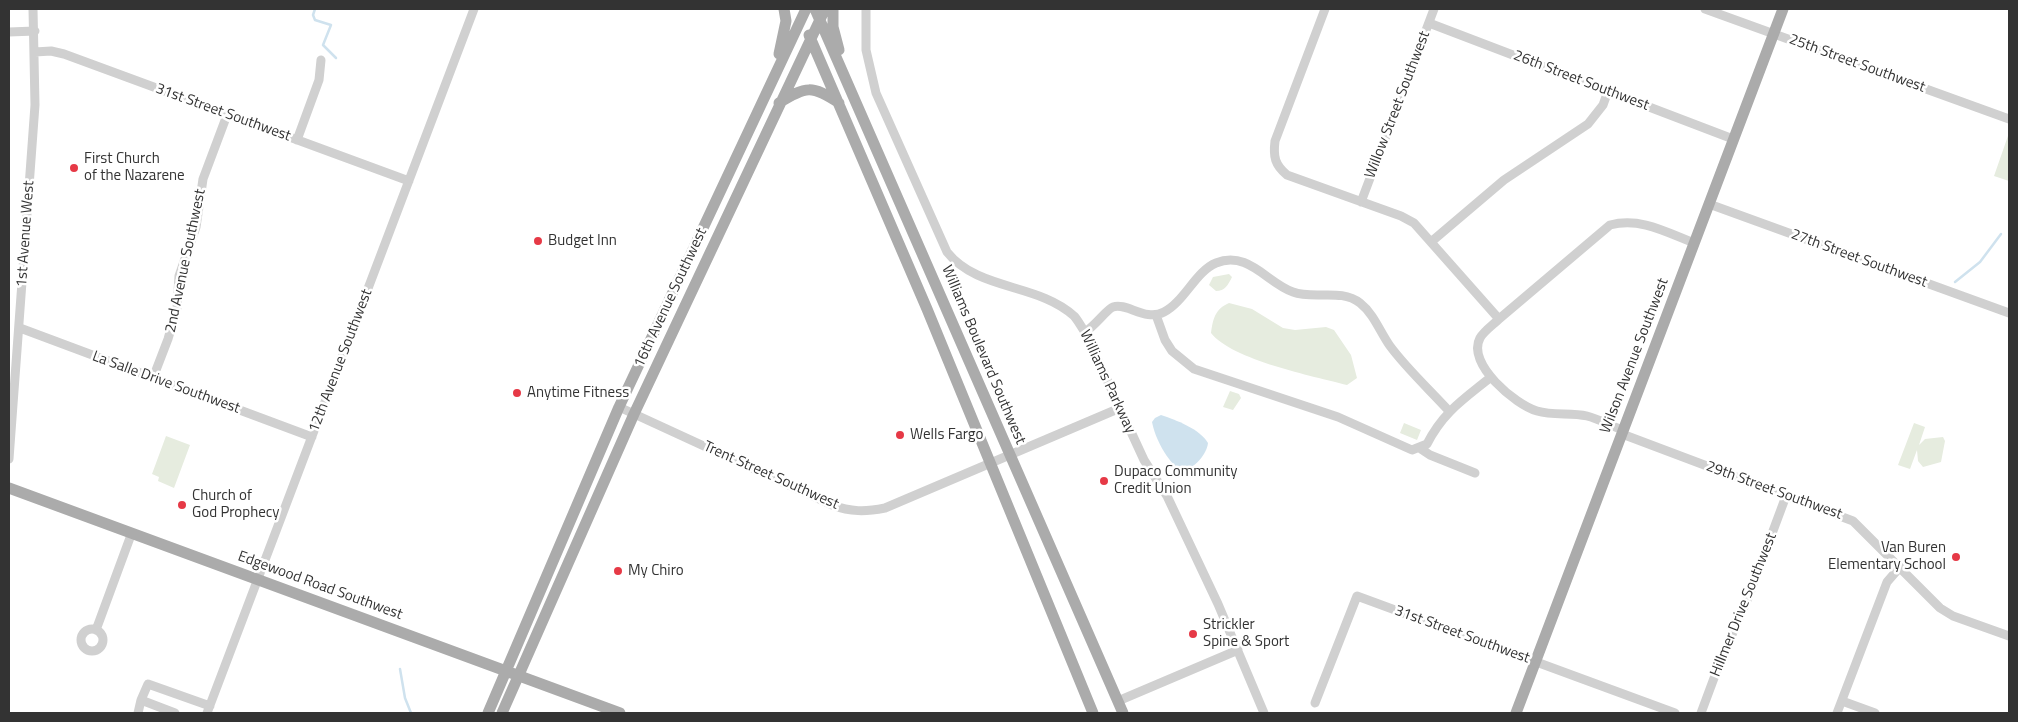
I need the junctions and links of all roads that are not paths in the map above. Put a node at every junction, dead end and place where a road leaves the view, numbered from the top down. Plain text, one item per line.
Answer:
1 (33, 9) edge
2 (474, 9) edge
3 (784, 9) edge
4 (825, 9) edge
5 (833, 9) edge
6 (866, 9) edge
7 (1325, 9) edge
8 (1434, 9) edge
9 (1705, 9) edge
10 (1783, 9) edge
11 (801, 12) edge
12 (817, 14) edge
13 (1429, 23) junction
14 (34, 31) junction
15 (9, 32) edge
16 (1773, 34) junction
17 (810, 38) junction
18 (35, 52) junction
19 (322, 60) dead end
20 (771, 81) junction
21 (846, 81) junction
22 (1608, 91) junction
23 (839, 102) junction
24 (779, 103) junction
25 (227, 114) junction
26 (2009, 119) edge
27 (1733, 139) junction
28 (297, 140) junction
29 (409, 181) junction
30 (1362, 202) junction
31 (1709, 204) junction
32 (1431, 242) junction
33 (1694, 243) junction
34 (2009, 313) edge
35 (1156, 315) junction
36 (1499, 319) junction
37 (20, 328) junction
38 (1085, 332) junction
39 (1491, 377) junction
40 (153, 378) junction
41 (619, 407) junction
42 (1120, 408) junction
43 (1448, 410) junction
44 (634, 414) junction
45 (1622, 432) junction
46 (312, 437) junction
47 (1421, 449) junction
48 (1009, 454) junction
49 (9, 459) edge
50 (989, 462) junction
51 (1475, 473) dead end
52 (9, 488) edge
53 (1786, 496) junction
54 (131, 535) junction
55 (1900, 567) junction
56 (258, 579) junction
57 (96, 630) dead end
58 (2009, 636) edge
59 (1238, 650) junction
60 (1535, 663) junction
61 (506, 670) junction
62 (518, 675) junction
63 (141, 700) junction
64 (1842, 700) junction
65 (1118, 702) junction
66 (1315, 703) dead end
67 (209, 710) edge
68 (138, 713) edge
69 (175, 713) edge
70 (488, 713) edge
71 (502, 713) edge
72 (620, 713) edge
73 (1093, 713) edge
74 (1123, 713) edge
75 (1264, 713) edge
76 (1516, 713) edge
77 (1674, 713) edge
78 (1701, 713) edge
79 (1837, 713) edge
80 (1875, 713) edge

1 - 14 street, 1st Avenue West
2 - 29 street, 12th Avenue Southwest
3 - 20 main road
4 - 12 main road, 16th Avenue Southwest
5 - 21 main road
6 - 38 street, Williams Parkway
7 - 30 street
8 - 13 street, Willow Street Southwest
9 - 16 street, 25th Street Southwest
10 - 16 main road, Wilson Avenue Southwest
11 - 17 main road
11 - 20 main road, 16th Avenue Southwest
12 - 17 main road, 16th Avenue Southwest
12 - 21 main road, Williams Boulevard Southwest
13 - 22 street, 26th Street Southwest
13 - 30 street, Willow Street Southwest
14 - 15 street
14 - 18 street, 1st Avenue West
16 - 26 street, 25th Street Southwest
16 - 27 main road, Wilson Avenue Southwest
17 - 23 main road
17 - 24 main road, 16th Avenue Southwest
18 - 25 street, 31st Street Southwest
18 - 37 street, 1st Avenue West
19 - 28 street
20 - 41 main road, 16th Avenue Southwest
21 - 48 main road, Williams Boulevard Southwest
22 - 27 street, 26th Street Southwest
22 - 32 street
23 - 24 main road
23 - 50 main road
24 - 44 main road, 16th Avenue Southwest
25 - 28 street, 31st Street Southwest
25 - 40 street, 2nd Avenue Southwest
27 - 31 main road, Wilson Avenue Southwest
28 - 29 street, 31st Street Southwest
29 - 46 street, 12th Avenue Southwest
30 - 32 street
31 - 33 main road, Wilson Avenue Southwest
31 - 34 street, 27th Street Southwest
32 - 36 street
33 - 36 street, 29th Street Southwest
33 - 45 main road, Wilson Avenue Southwest
35 - 38 street
35 - 43 street
35 - 47 street
36 - 39 street, 29th Street Southwest
37 - 40 street, La Salle Drive Southwest
37 - 49 street, 1st Avenue West
38 - 42 street, Williams Parkway
39 - 43 street
39 - 45 street, 29th Street Southwest
40 - 46 street, La Salle Drive Southwest
41 - 44 street, Trent Street Southwest
41 - 61 main road, 16th Avenue Southwest
42 - 48 street, Trent Street Southwest
42 - 59 street, Williams Parkway
43 - 47 street
44 - 50 street, Trent Street Southwest
44 - 62 main road, 16th Avenue Southwest
45 - 53 street, 29th Street Southwest
45 - 60 main road, Wilson Avenue Southwest
46 - 56 street, 12th Avenue Southwest
47 - 51 street
48 - 50 street, Trent Street Southwest
48 - 65 main road, Williams Boulevard Southwest
50 - 73 main road
52 - 54 main road, Edgewood Road Southwest
53 - 55 street, 29th Street Southwest
53 - 78 street, Hillmer Drive Southwest
54 - 56 main road, Edgewood Road Southwest
54 - 57 street
55 - 58 street, 29th Street Southwest
55 - 64 street
56 - 61 main road, Edgewood Road Southwest
56 - 67 street, 12th Avenue Southwest
59 - 65 street
59 - 75 street, Williams Parkway
60 - 66 street, 31st Street Southwest
60 - 76 main road, Wilson Avenue Southwest
60 - 77 street, 31st Street Southwest
61 - 62 main road, Edgewood Road Southwest
61 - 70 main road, 16th Avenue Southwest
62 - 71 main road, 16th Avenue Southwest
62 - 72 main road, Edgewood Road Southwest
63 - 67 street
63 - 68 street
63 - 69 street
64 - 79 street
64 - 80 street
65 - 74 main road, Williams Boulevard Southwest

